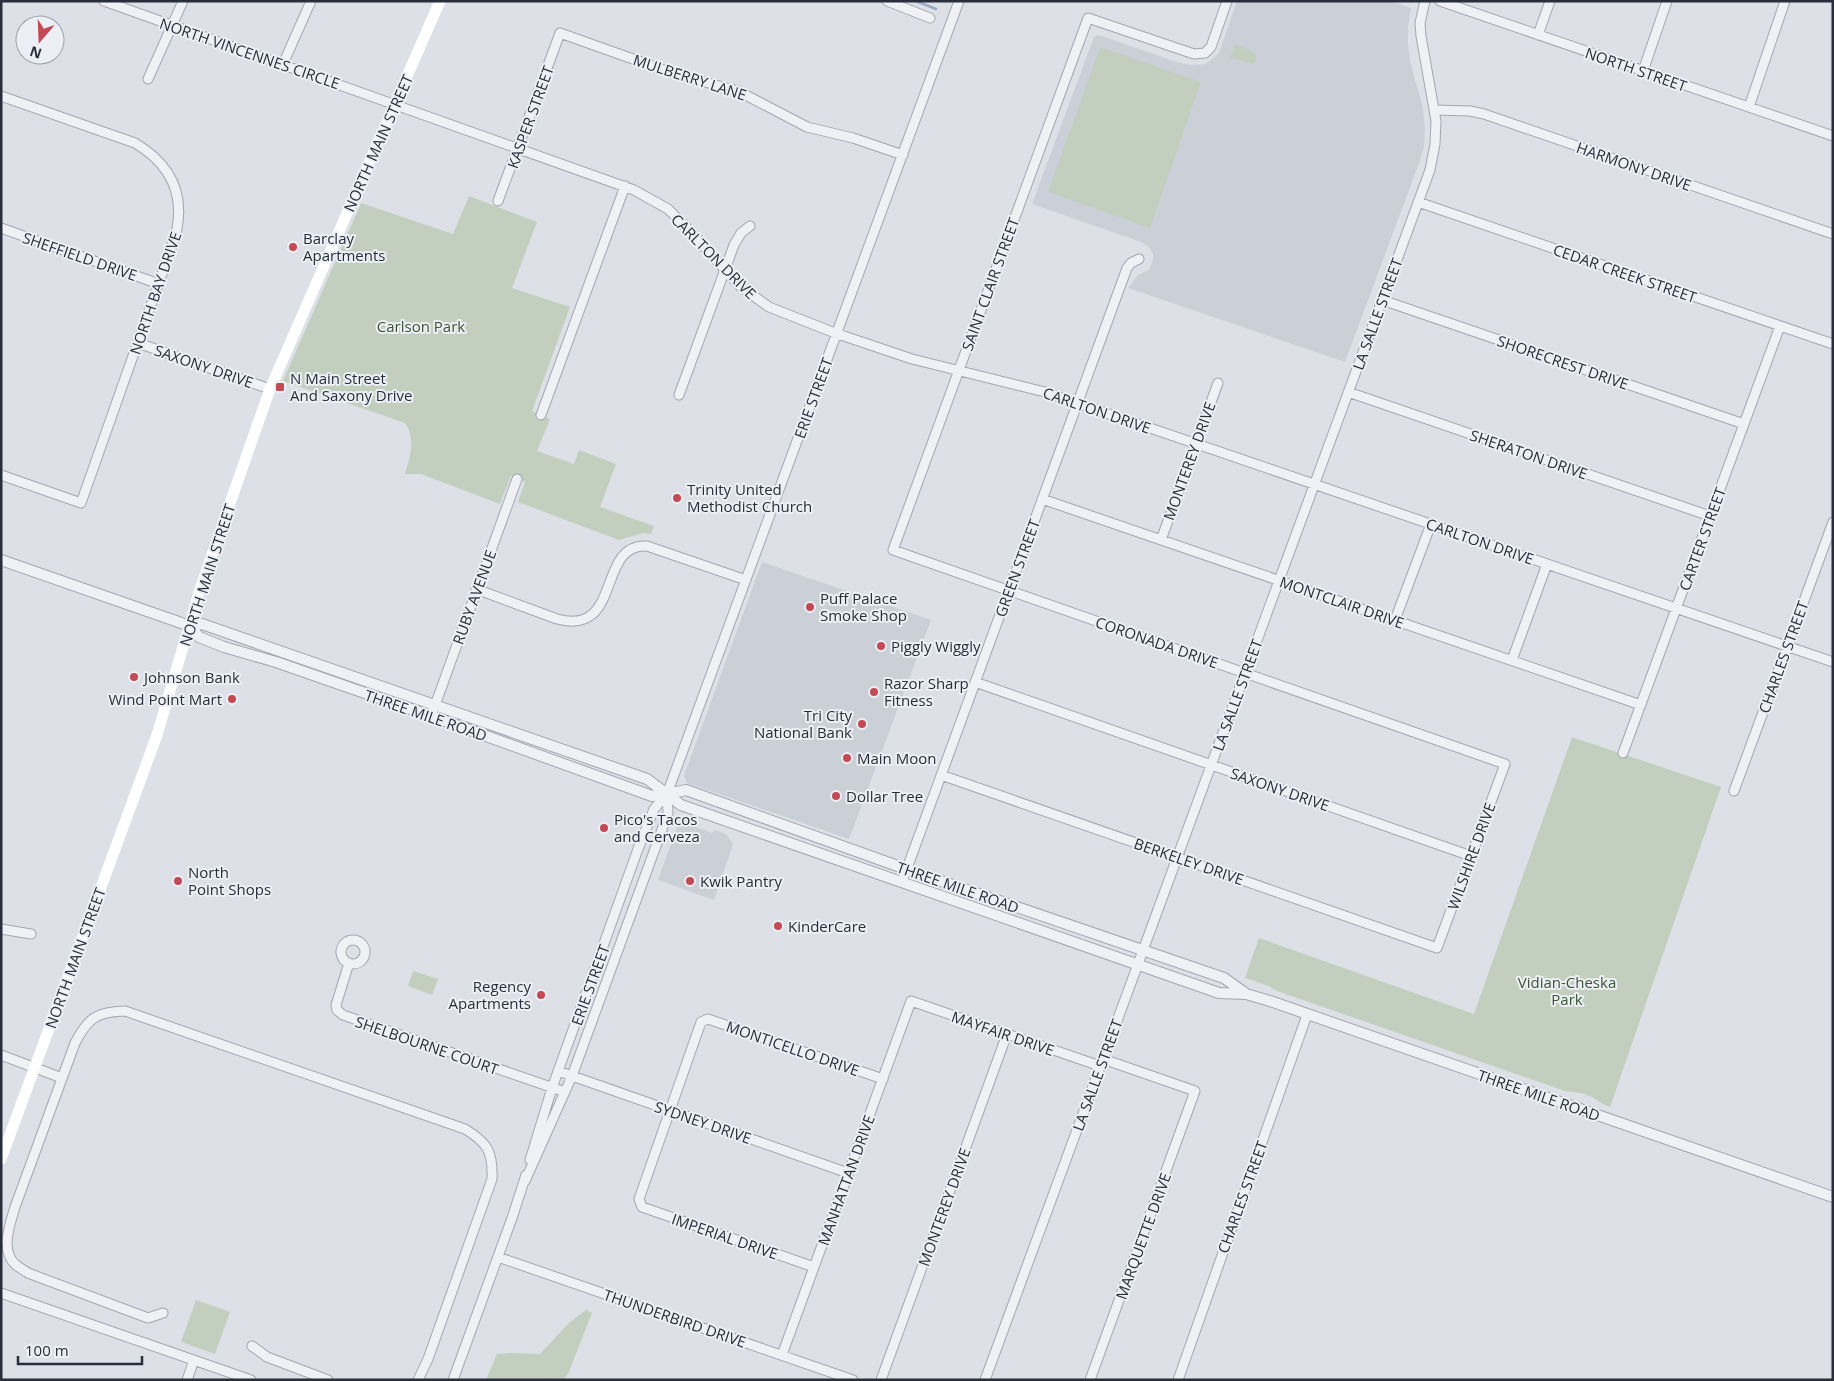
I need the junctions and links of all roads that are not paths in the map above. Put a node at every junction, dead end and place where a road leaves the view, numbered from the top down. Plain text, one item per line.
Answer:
1 (104, 1) edge
2 (183, 1) edge
3 (311, 1) edge
4 (440, 1) edge
5 (887, 1) edge
6 (959, 1) edge
7 (1227, 1) edge
8 (1425, 1) edge
9 (1440, 1) edge
10 (1550, 1) edge
11 (1667, 1) edge
12 (1785, 1) edge
13 (930, 18) dead end
14 (172, 25) junction
15 (560, 33) joint
16 (1538, 35) junction
17 (283, 64) junction
18 (1643, 71) junction
19 (148, 79) dead end
20 (1, 96) edge
21 (396, 104) junction
22 (1748, 107) junction
23 (1434, 110) junction
24 (1833, 136) edge
25 (519, 148) junction
26 (902, 155) junction
27 (625, 186) junction
28 (498, 201) dead end
29 (1418, 202) junction
30 (750, 226) dead end
31 (1, 228) edge
32 (1833, 234) edge
33 (1139, 259) dead end
34 (725, 270) junction
35 (158, 284) junction
36 (1382, 300) junction
37 (1780, 326) junction
38 (837, 333) junction
39 (138, 343) junction
40 (1833, 344) edge
41 (958, 371) junction
42 (1218, 383) dead end
43 (270, 389) junction
44 (1348, 392) junction
45 (679, 395) dead end
46 (1078, 403) junction
47 (542, 415) dead end
48 (1744, 424) junction
49 (1196, 444) junction
50 (1, 475) edge
51 (518, 479) dead end
52 (1314, 484) junction
53 (1042, 499) junction
54 (1710, 516) junction
55 (1833, 522) edge
56 (1431, 524) junction
57 (1161, 540) junction
58 (893, 550) joint
59 (1, 560) edge
60 (1547, 564) junction
61 (746, 580) junction
62 (1279, 580) junction
63 (476, 589) junction
64 (1009, 590) junction
65 (1676, 609) junction
66 (1396, 620) junction
67 (190, 626) junction
68 (1787, 647) junction
69 (1512, 660) junction
70 (1833, 662) edge
71 (1245, 673) junction
72 (975, 682) junction
73 (1641, 705) junction
74 (433, 711) junction
75 (1623, 753) dead end
76 (1505, 764) joint
77 (1211, 765) junction
78 (941, 775) junction
79 (1734, 791) dead end
80 (667, 794) junction
81 (1471, 856) junction
82 (1177, 857) junction
83 (906, 869) junction
84 (628, 878) junction
85 (902, 882) junction
86 (642, 883) junction
87 (1, 929) edge
88 (31, 934) dead end
89 (605, 943) junction
90 (619, 948) junction
91 (1437, 948) joint
92 (1143, 951) junction
93 (349, 963) dead end
94 (1138, 964) junction
95 (1246, 994) junction
96 (910, 1005) joint
97 (1307, 1014) junction
98 (1007, 1034) junction
99 (1, 1055) edge
100 (1101, 1063) junction
101 (35, 1067) junction
102 (558, 1071) junction
103 (572, 1076) junction
104 (62, 1078) junction
105 (883, 1079) junction
106 (552, 1088) junction
107 (1195, 1091) joint
108 (565, 1092) junction
109 (670, 1111) junction
110 (1, 1159) edge
111 (848, 1173) junction
112 (525, 1181) junction
113 (1833, 1197) edge
114 (498, 1257) junction
115 (814, 1267) junction
116 (1, 1292) edge
117 (164, 1313) dead end
118 (252, 1346) dead end
119 (782, 1355) junction
120 (194, 1360) junction
121 (187, 1380) edge
122 (251, 1380) edge
123 (328, 1380) edge
124 (418, 1380) edge
125 (453, 1380) edge
126 (852, 1380) edge
127 (881, 1380) edge
128 (985, 1380) edge
129 (1090, 1380) edge
130 (1178, 1380) edge

1 - 14 street, NORTH VINCENNES CIRCLE
2 - 14 street
3 - 17 street
4 - 21 main road, NORTH MAIN STREET
5 - 13 street
6 - 26 street, ERIE STREET
7 - 41 street, SAINT CLAIR STREET
8 - 23 street, LA SALLE STREET
9 - 16 street, NORTH STREET
10 - 16 street
11 - 18 street
12 - 22 street
14 - 17 street, NORTH VINCENNES CIRCLE
14 - 19 street
15 - 25 street, KASPER STREET
15 - 26 street, MULBERRY LANE
16 - 18 street, NORTH STREET
17 - 21 street, NORTH VINCENNES CIRCLE
18 - 22 street, NORTH STREET
20 - 35 street, NORTH BAY DRIVE
21 - 25 street, CARLTON DRIVE
21 - 43 main road, NORTH MAIN STREET
22 - 24 street, NORTH STREET
23 - 29 street, LA SALLE STREET
23 - 32 street, HARMONY DRIVE
25 - 27 street, CARLTON DRIVE
25 - 28 street, KASPER STREET
26 - 38 street, ERIE STREET
27 - 34 street, CARLTON DRIVE
27 - 47 street
29 - 36 street, LA SALLE STREET
29 - 37 street, CEDAR CREEK STREET
30 - 34 street
31 - 35 street, SHEFFIELD DRIVE
33 - 46 street, GREEN STREET
34 - 38 street, CARLTON DRIVE
34 - 45 street
35 - 39 street, NORTH BAY DRIVE
36 - 44 street, LA SALLE STREET
36 - 48 street, SHORECREST DRIVE
37 - 40 street, CEDAR CREEK STREET
37 - 48 street, CARTER STREET
38 - 41 street, CARLTON DRIVE
38 - 61 street, ERIE STREET
39 - 43 street, SAXONY DRIVE
39 - 50 street, NORTH BAY DRIVE
41 - 46 street, CARLTON DRIVE
41 - 58 street, SAINT CLAIR STREET
42 - 49 street, MONTEREY DRIVE
43 - 67 main road, NORTH MAIN STREET
44 - 52 street, LA SALLE STREET
44 - 54 street, SHERATON DRIVE
46 - 49 street, CARLTON DRIVE
46 - 53 street, GREEN STREET
48 - 54 street, CARTER STREET
49 - 52 street, CARLTON DRIVE
49 - 57 street, MONTEREY DRIVE
51 - 63 street, RUBY AVENUE
52 - 56 street, CARLTON DRIVE
52 - 62 street, LA SALLE STREET
53 - 57 street, MONTCLAIR DRIVE
53 - 64 street, GREEN STREET
54 - 65 street, CARTER STREET
55 - 68 street, CHARLES STREET
56 - 60 street, CARLTON DRIVE
56 - 66 street
57 - 62 street, MONTCLAIR DRIVE
58 - 64 street, CORONADA DRIVE
59 - 67 street, THREE MILE ROAD
60 - 65 street, CARLTON DRIVE
60 - 69 street
61 - 63 street
61 - 80 street, ERIE STREET
62 - 66 street, MONTCLAIR DRIVE
62 - 71 street, LA SALLE STREET
63 - 74 street, RUBY AVENUE
64 - 71 street, CORONADA DRIVE
64 - 72 street, GREEN STREET
65 - 68 street, CARLTON DRIVE
65 - 73 street, CARTER STREET
66 - 69 street, MONTCLAIR DRIVE
67 - 74 street, THREE MILE ROAD
67 - 101 main road, NORTH MAIN STREET
68 - 70 street, CARLTON DRIVE
68 - 79 street, CHARLES STREET
69 - 73 street, MONTCLAIR DRIVE
71 - 76 street, CORONADA DRIVE
71 - 77 street, LA SALLE STREET
72 - 77 street, SAXONY DRIVE
72 - 78 street, GREEN STREET
73 - 75 street, CARTER STREET
74 - 80 street, THREE MILE ROAD
76 - 81 street, WILSHIRE DRIVE
77 - 81 street, SAXONY DRIVE
77 - 82 street, LA SALLE STREET
78 - 82 street, BERKELEY DRIVE
78 - 83 street, GREEN STREET
80 - 83 street, THREE MILE ROAD
80 - 84 street, ERIE STREET
80 - 85 street, THREE MILE ROAD
80 - 86 street, ERIE STREET
81 - 91 street, WILSHIRE DRIVE
82 - 91 street, BERKELEY DRIVE
82 - 92 street, LA SALLE STREET
83 - 85 street, GREEN STREET
83 - 92 street, THREE MILE ROAD
84 - 86 street
84 - 89 street, ERIE STREET
85 - 94 street, THREE MILE ROAD
86 - 90 street, ERIE STREET
87 - 88 street
89 - 90 street
89 - 102 street, ERIE STREET
90 - 103 street, ERIE STREET
92 - 94 street, LA SALLE STREET
92 - 95 street, THREE MILE ROAD
93 - 106 street, SHELBOURNE COURT
94 - 95 street, THREE MILE ROAD
94 - 100 street, LA SALLE STREET
95 - 97 street, THREE MILE ROAD
96 - 98 street, MAYFAIR DRIVE
96 - 105 street, MANHATTAN DRIVE
97 - 113 street, THREE MILE ROAD
97 - 130 street, CHARLES STREET
98 - 100 street, MAYFAIR DRIVE
98 - 127 street, MONTEREY DRIVE
99 - 101 street
100 - 107 street, MAYFAIR DRIVE
100 - 128 street, LA SALLE STREET
101 - 104 street
101 - 110 main road, NORTH MAIN STREET
102 - 103 street, SYDNEY DRIVE
102 - 106 street, ERIE STREET
103 - 108 street, ERIE STREET
103 - 109 street, SYDNEY DRIVE
104 - 117 street
104 - 124 street
105 - 109 street, MONTICELLO DRIVE
105 - 111 street, MANHATTAN DRIVE
106 - 108 street, SHELBOURNE COURT
106 - 112 street, ERIE STREET
107 - 129 street, MARQUETTE DRIVE
108 - 112 street, ERIE STREET
109 - 111 street, SYDNEY DRIVE
109 - 115 street, IMPERIAL DRIVE
111 - 115 street, MANHATTAN DRIVE
112 - 114 street, ERIE STREET
114 - 119 street, THUNDERBIRD DRIVE
114 - 125 street, ERIE STREET
115 - 119 street, MANHATTAN DRIVE
116 - 120 street
118 - 123 street
119 - 126 street, THUNDERBIRD DRIVE
120 - 121 street
120 - 122 street

